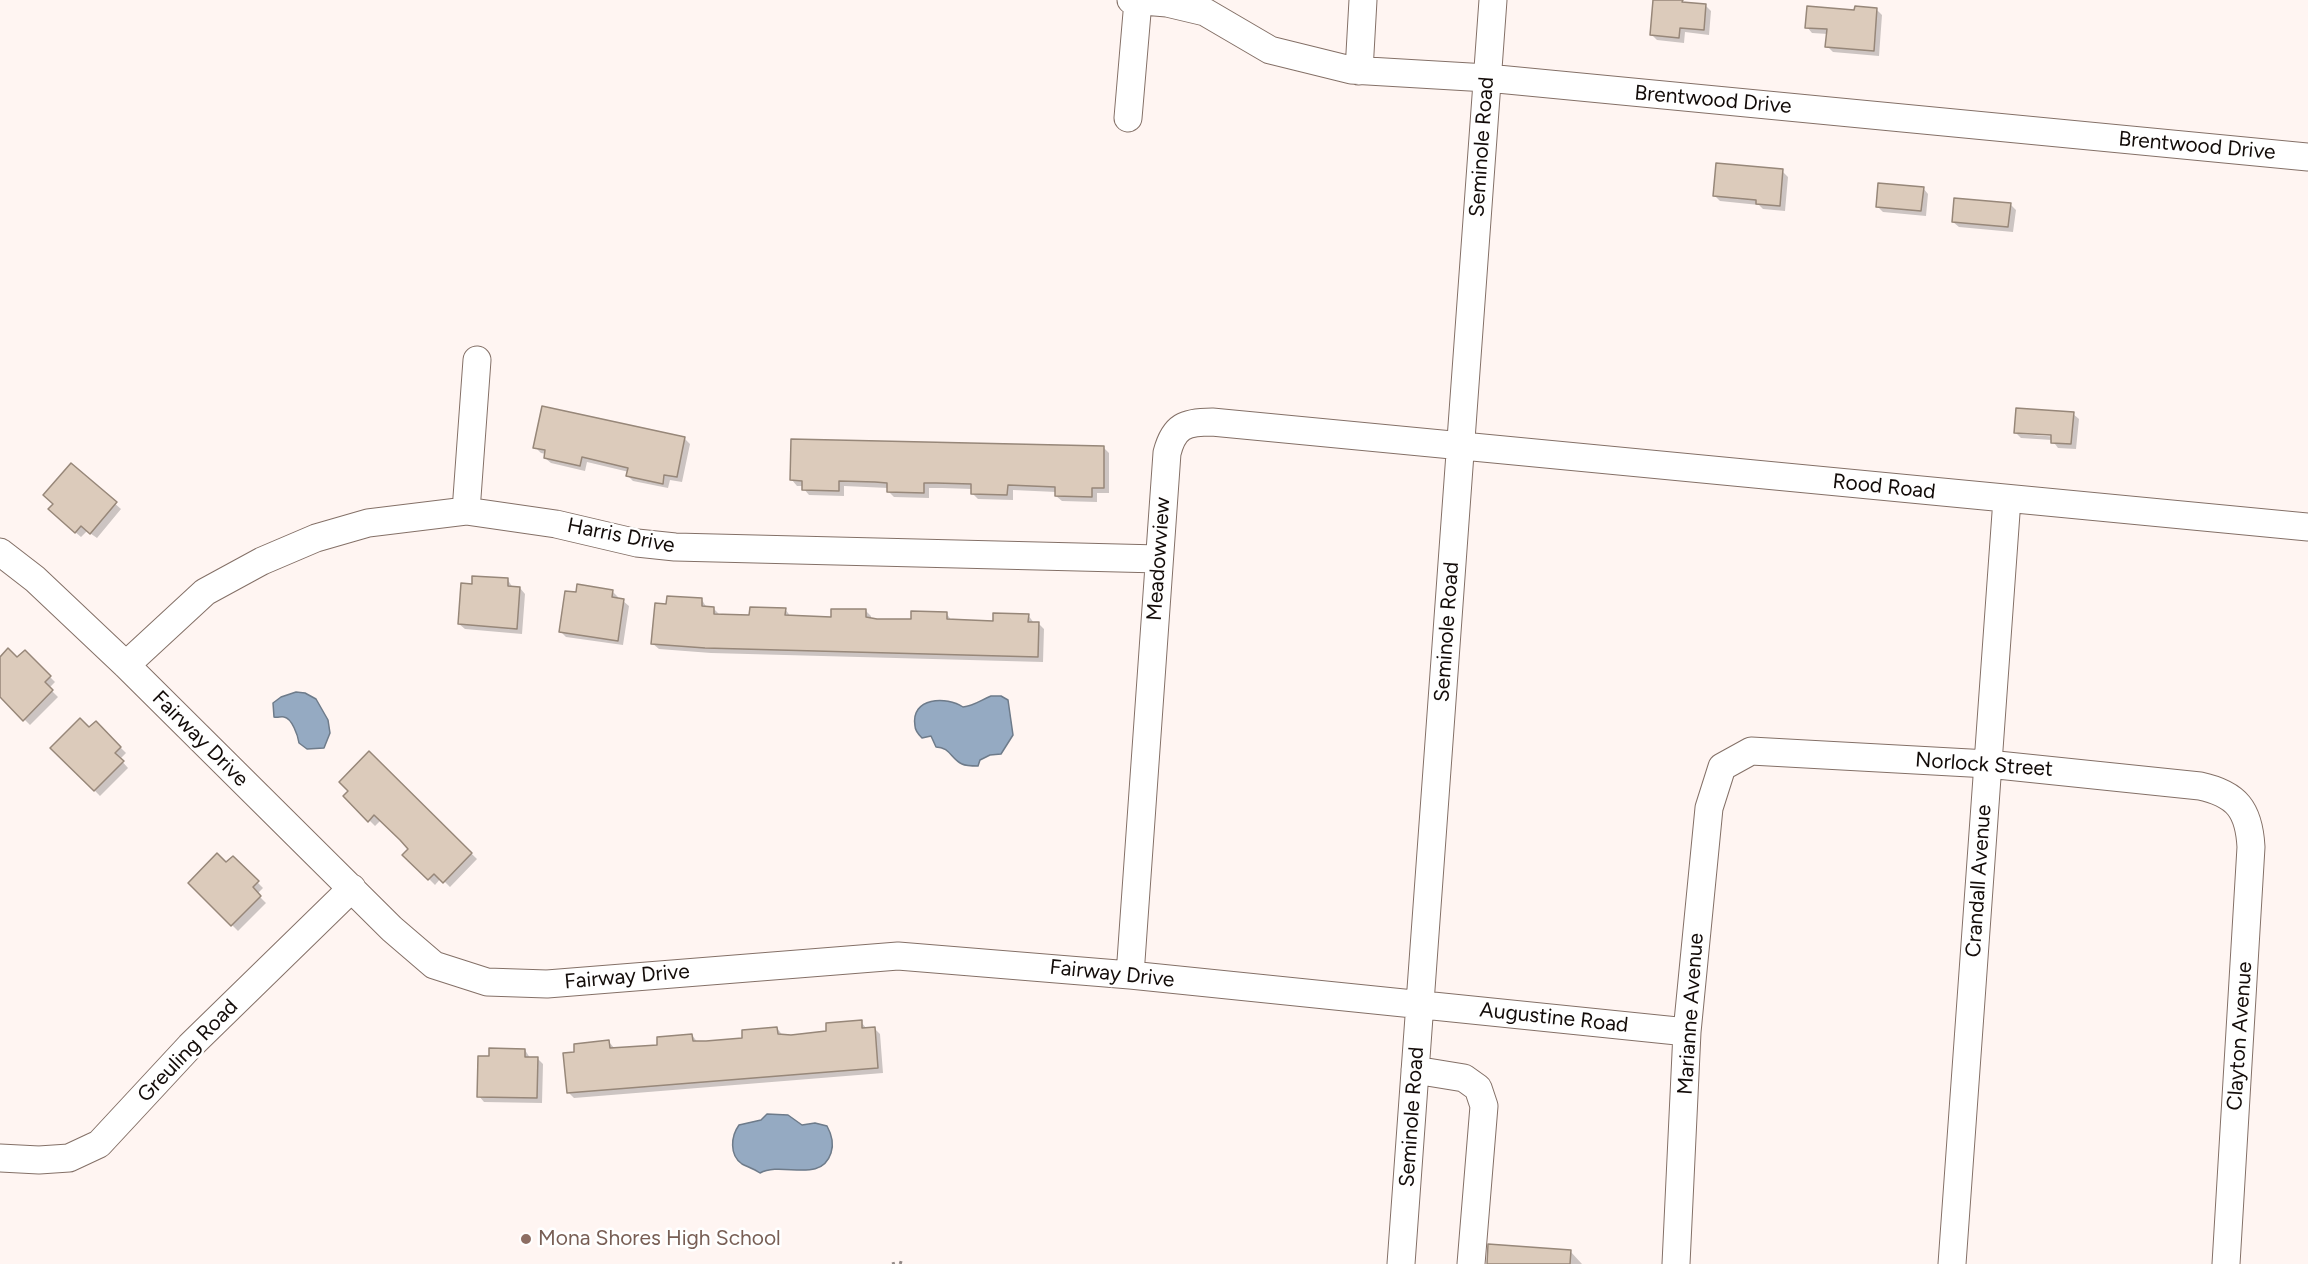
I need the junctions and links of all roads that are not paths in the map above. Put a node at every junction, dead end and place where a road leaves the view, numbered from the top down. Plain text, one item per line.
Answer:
1 (1131, 0) edge
2 (1138, 0) edge
3 (1363, 0) edge
4 (1493, 0) edge
5 (1192, 4) edge
6 (1359, 71) junction
7 (1487, 78) junction
8 (1128, 118) dead end
9 (2308, 157) edge
10 (477, 360) dead end
11 (1460, 446) junction
12 (2007, 499) junction
13 (465, 511) junction
14 (2308, 527) edge
15 (0, 552) edge
16 (1160, 559) junction
17 (126, 665) junction
18 (1988, 764) junction
19 (1722, 767) joint
20 (2243, 810) joint
21 (351, 888) junction
22 (1130, 975) junction
23 (1420, 1004) junction
24 (1687, 1032) junction
25 (1415, 1070) junction
26 (0, 1158) edge
27 (1401, 1264) edge
28 (1471, 1264) edge
29 (1676, 1264) edge
30 (1952, 1264) edge
31 (2226, 1264) edge

1 - 2 street, Brentwood Drive
2 - 5 street, Brentwood Drive
2 - 8 street
3 - 6 street
4 - 7 street, Seminole Road
5 - 6 street, Brentwood Drive
6 - 7 street, Brentwood Drive
7 - 9 street, Brentwood Drive
7 - 11 street, Seminole Road
10 - 13 street
11 - 12 street, Rood Road
11 - 16 street, Meadowview
11 - 23 street, Seminole Road
12 - 14 street, Rood Road
12 - 18 street, Crandall Avenue
13 - 16 street, Harris Drive
13 - 17 street, Harris Drive
15 - 17 street, Fairway Drive
16 - 22 street, Meadowview
17 - 21 street, Fairway Drive
18 - 19 street, Norlock Street
18 - 20 street, Norlock Street
18 - 30 street, Crandall Avenue
19 - 24 street, Marianne Avenue
20 - 31 street, Clayton Avenue
21 - 22 street, Fairway Drive
21 - 26 street, Greuling Road
22 - 23 street, Fairway Drive
23 - 24 street, Augustine Road
23 - 25 street, Seminole Road
24 - 29 street, Marianne Avenue
25 - 27 street, Seminole Road
25 - 28 street

